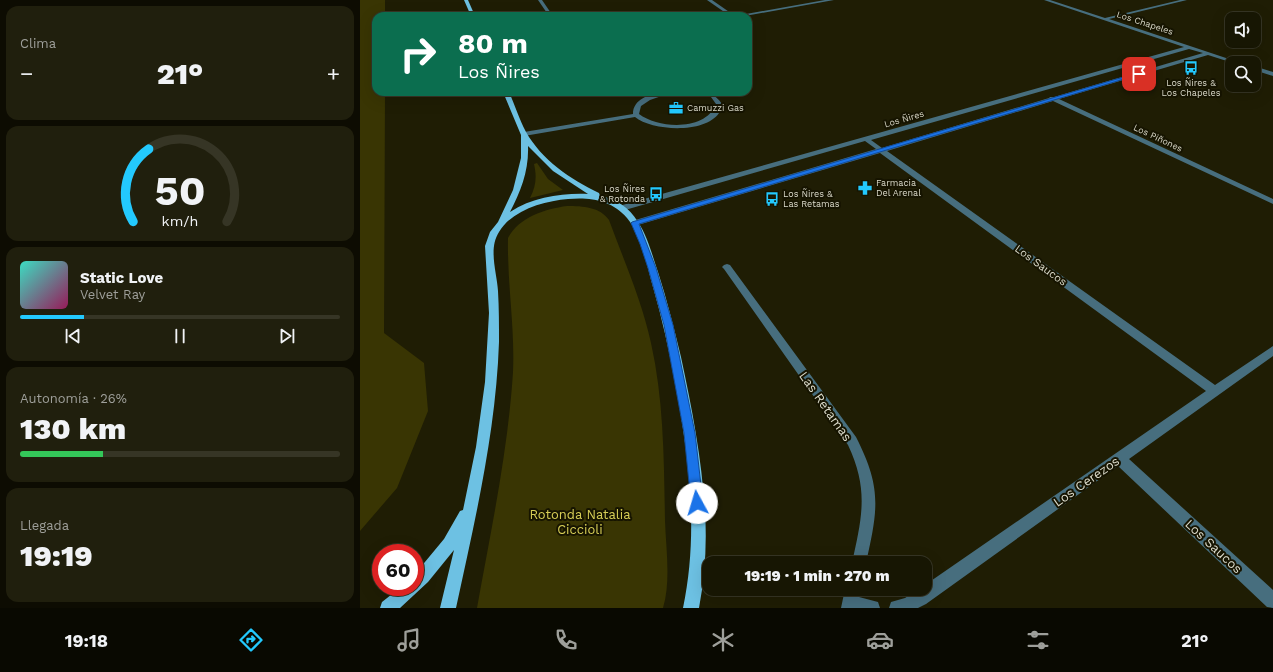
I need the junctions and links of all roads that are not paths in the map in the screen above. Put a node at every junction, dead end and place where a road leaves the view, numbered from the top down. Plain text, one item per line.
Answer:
1 (466, 0) edge
2 (540, 0) edge
3 (709, 0) edge
4 (832, 0) edge
5 (1046, 0) edge
6 (1185, 0) edge
7 (471, 12) edge
8 (548, 12) edge
9 (727, 12) edge
10 (752, 13) edge
11 (1105, 19) junction
12 (1190, 47) junction
13 (1209, 53) junction
14 (1225, 59) edge
15 (1273, 68) edge
16 (1263, 71) joint
17 (1273, 74) edge
18 (1036, 90) junction
19 (508, 96) edge
20 (654, 96) edge
21 (713, 96) edge
22 (1055, 99) junction
23 (636, 115) junction
24 (524, 134) junction
25 (866, 139) junction
26 (882, 150) junction
27 (615, 202) junction
28 (1273, 202) edge
29 (622, 208) junction
30 (635, 223) junction
31 (494, 232) junction
32 (727, 267) dead end
33 (1273, 350) edge
34 (1215, 391) junction
35 (1119, 458) junction
36 (472, 500) junction
37 (861, 556) edge
38 (424, 576) edge
39 (402, 596) edge
40 (850, 600) edge
41 (1273, 601) edge
42 (388, 608) edge
43 (448, 608) edge
44 (691, 608) edge
45 (872, 608) edge
46 (897, 608) edge

1 - 7 main road
2 - 8 street
3 - 9 street
4 - 10 street
5 - 11 street, Los Chapeles
6 - 11 street
11 - 12 street, Los Chapeles
12 - 13 street, Los Chapeles
12 - 18 street, Los Ñires
13 - 14 street, Los Chapeles
13 - 22 street
15 - 16 street
16 - 17 street
18 - 22 street, Los Piñones
18 - 25 street, Los Ñires
19 - 24 main road
20 - 23 street
21 - 23 street
22 - 26 street
22 - 28 street, Los Piñones
23 - 24 street
24 - 27 main road
24 - 31 main road
25 - 26 street, Los Saucos
25 - 29 street, Los Ñires
26 - 30 street
26 - 34 street, Los Saucos
27 - 29 main road
27 - 31 main road
29 - 30 main road
30 - 44 main road
31 - 36 main road
32 - 37 street, Las Retamas
33 - 34 street, Los Cerezos
34 - 35 street, Los Cerezos
35 - 41 street, Los Saucos
35 - 46 street, Los Cerezos
36 - 38 main road
36 - 43 main road
39 - 42 main road
40 - 45 street

